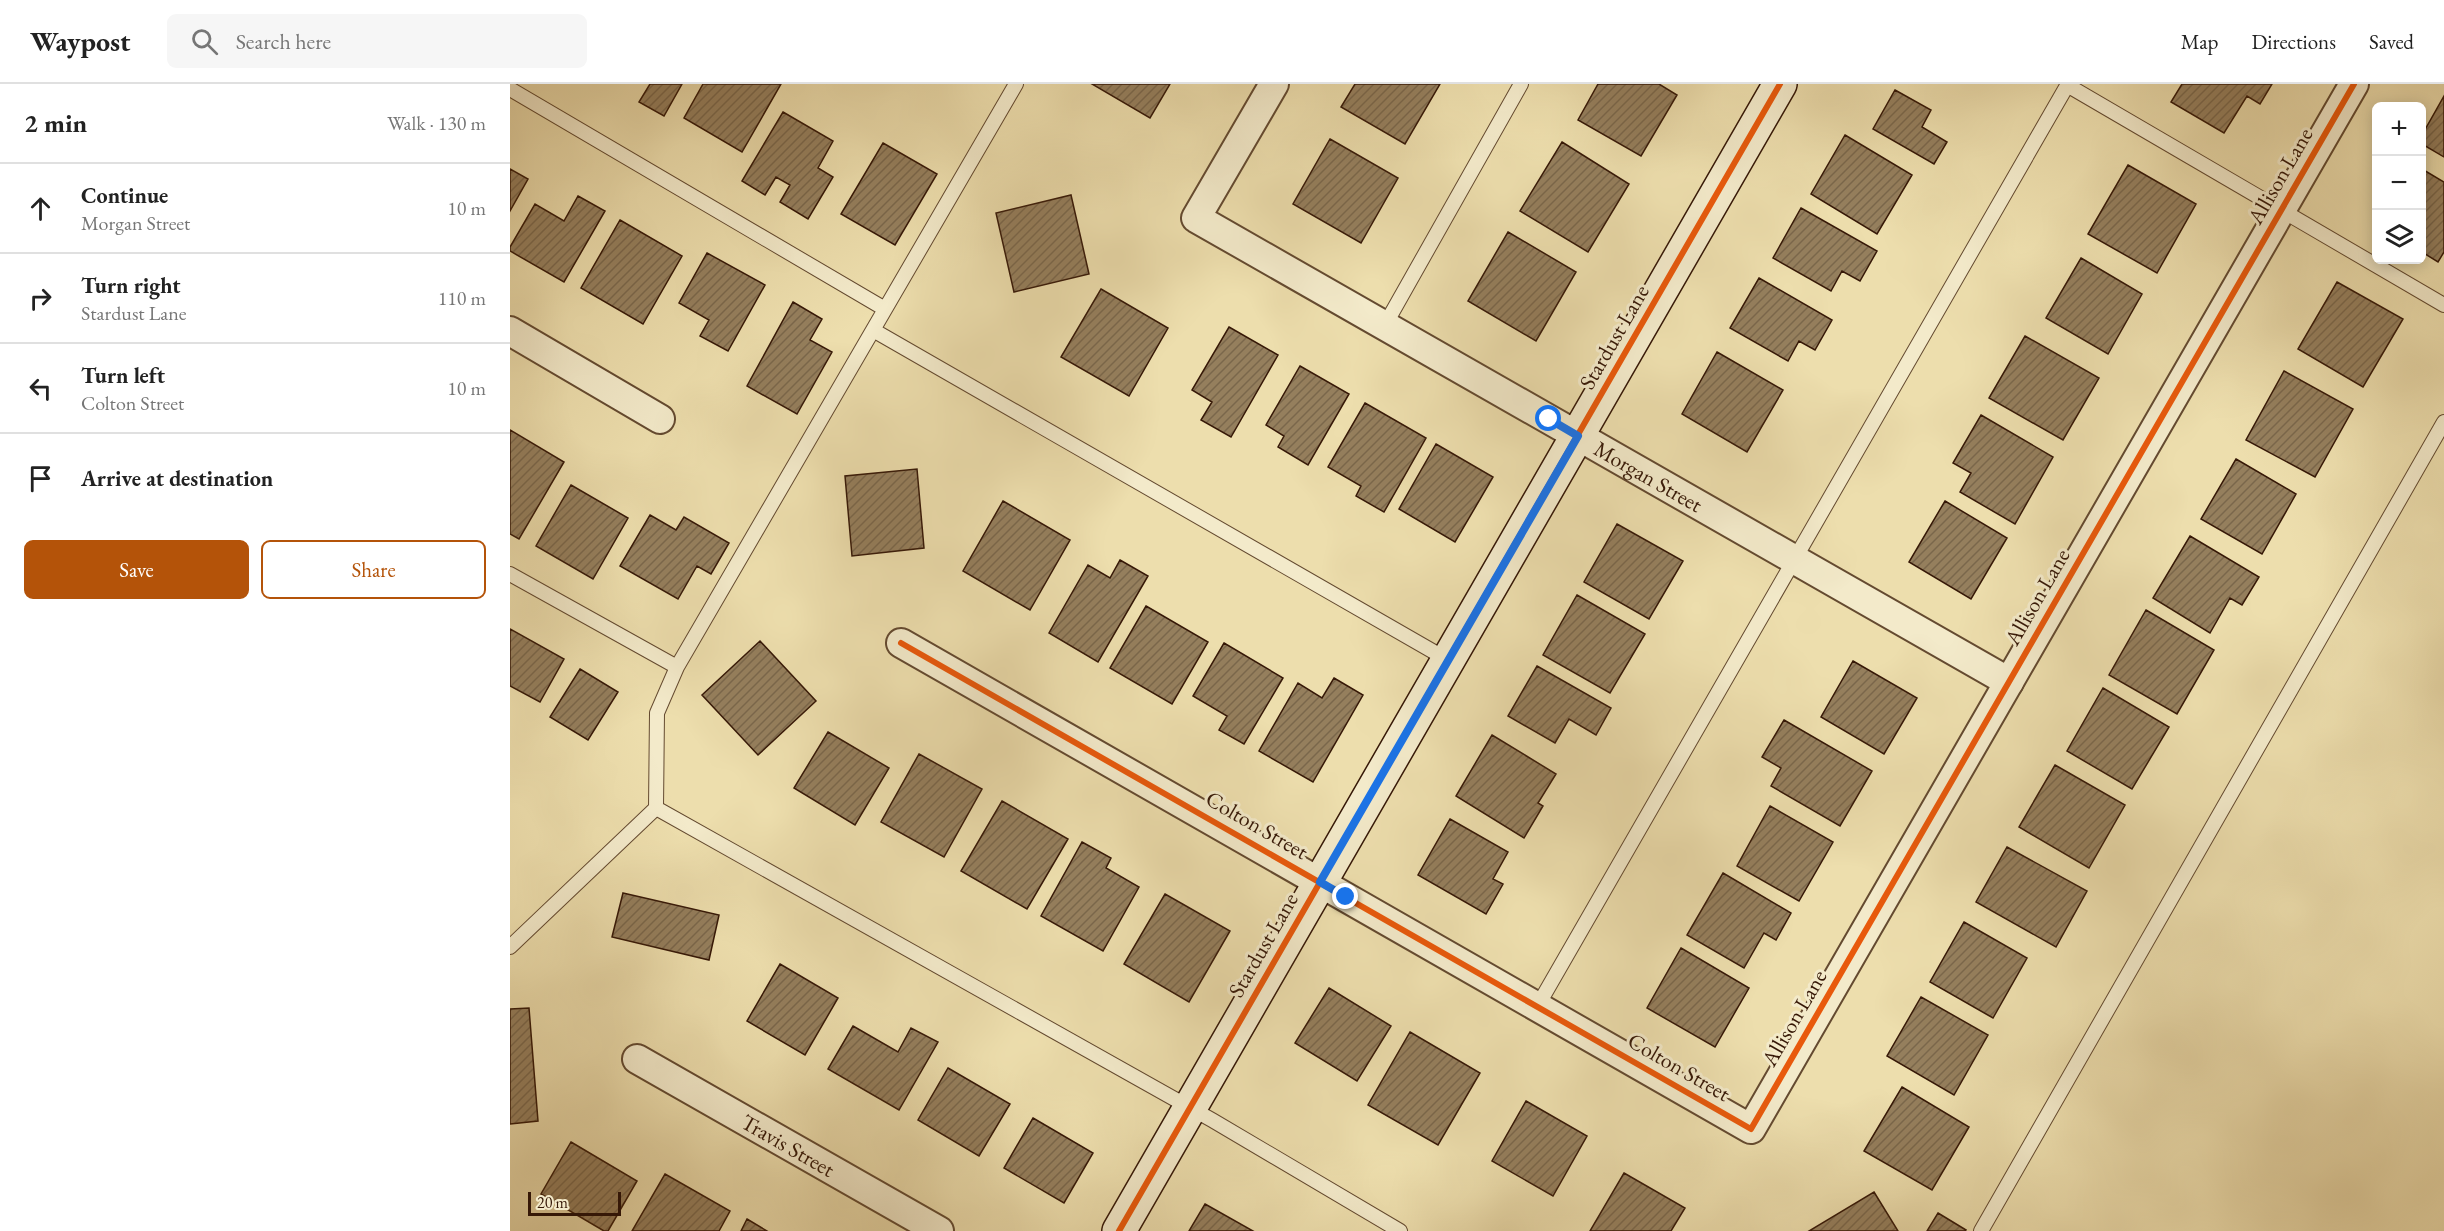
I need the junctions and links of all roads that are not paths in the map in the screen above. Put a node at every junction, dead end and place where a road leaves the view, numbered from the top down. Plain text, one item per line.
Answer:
1 (1016, 84) edge
2 (1274, 84) edge
3 (1521, 84) edge
4 (1780, 84) edge
5 (2354, 84) edge
6 (2067, 85) edge
7 (510, 90) edge
8 (2282, 210) junction
9 (2444, 305) edge
10 (885, 309) junction
11 (1385, 325) junction
12 (873, 330) junction
13 (510, 331) edge
14 (660, 419) dead end
15 (2444, 422) edge
16 (1578, 436) junction
17 (1793, 559) junction
18 (510, 574) edge
19 (900, 643) dead end
20 (1448, 660) junction
21 (677, 667) junction
22 (2009, 682) junction
23 (656, 808) junction
24 (1320, 882) junction
25 (510, 947) edge
26 (1537, 1006) junction
27 (637, 1059) dead end
28 (1190, 1108) junction
29 (1751, 1129) joint
30 (939, 1231) edge
31 (1119, 1231) edge
32 (1400, 1231) edge
33 (1981, 1231) edge

1 - 10 lane
2 - 11 street, Morgan Street
3 - 11 lane
4 - 16 street, Stardust Lane
5 - 8 street, Allison Lane
6 - 8 lane
6 - 17 lane
7 - 10 lane
8 - 9 lane
8 - 22 street, Allison Lane
10 - 12 lane
11 - 16 street, Morgan Street
12 - 20 lane
12 - 21 lane
13 - 14 street
15 - 33 lane
16 - 17 street, Morgan Street
16 - 20 street, Stardust Lane
17 - 22 street, Morgan Street
17 - 26 lane
18 - 21 lane
19 - 24 street, Colton Street
20 - 24 street, Stardust Lane
21 - 23 lane
22 - 29 street, Allison Lane
23 - 25 lane
23 - 28 lane
24 - 26 street, Colton Street
24 - 28 street, Stardust Lane
26 - 29 street, Colton Street
27 - 30 street, Travis Street
28 - 31 street, Stardust Lane
28 - 32 lane

